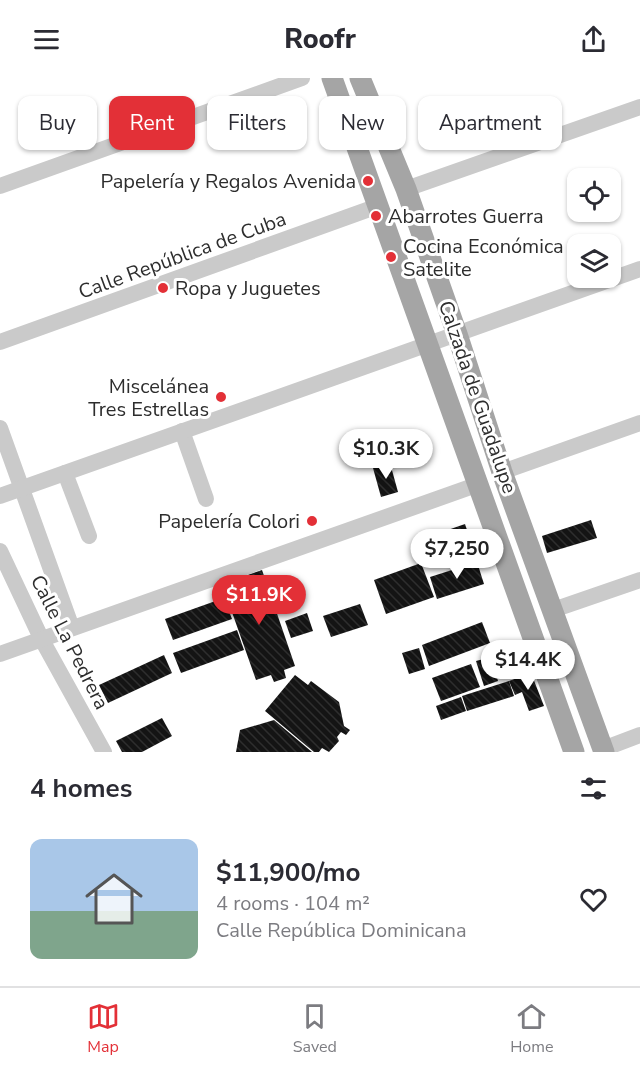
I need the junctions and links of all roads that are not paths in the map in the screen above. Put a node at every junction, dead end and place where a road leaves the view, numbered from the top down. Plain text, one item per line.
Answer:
1 (302, 78) edge
2 (332, 78) edge
3 (360, 78) edge
4 (640, 107) edge
5 (0, 186) edge
6 (406, 189) junction
7 (378, 206) junction
8 (640, 269) edge
9 (457, 334) junction
10 (0, 342) edge
11 (429, 344) junction
12 (640, 423) edge
13 (0, 428) edge
14 (182, 431) junction
15 (502, 472) junction
16 (65, 473) junction
17 (479, 484) junction
18 (22, 488) junction
19 (0, 496) edge
20 (206, 499) dead end
21 (89, 536) dead end
22 (0, 551) edge
23 (640, 580) edge
24 (553, 610) junction
25 (72, 628) junction
26 (42, 640) junction
27 (0, 654) edge
28 (640, 735) edge
29 (604, 750) edge
30 (104, 752) edge
31 (574, 752) edge

1 - 5 street
2 - 7 main road, Calzada de Guadalupe
3 - 6 main road, Calzada de Guadalupe
4 - 6 street
6 - 9 main road, Calzada de Guadalupe
7 - 10 street, Calle República de Cuba
7 - 11 main road, Calzada de Guadalupe
8 - 9 street
9 - 11 street
9 - 15 main road, Calzada de Guadalupe
11 - 14 street
11 - 17 main road, Calzada de Guadalupe
12 - 15 street
13 - 18 street
14 - 16 street
14 - 20 street
15 - 24 main road, Calzada de Guadalupe
16 - 18 street
16 - 21 street
17 - 25 street
17 - 31 main road, Calzada de Guadalupe
18 - 19 street
18 - 25 street
22 - 26 street, Calle La Pedrera
23 - 24 street
24 - 29 main road, Calzada de Guadalupe
25 - 26 street
26 - 27 street
26 - 30 street, Calle La Pedrera
28 - 29 street

